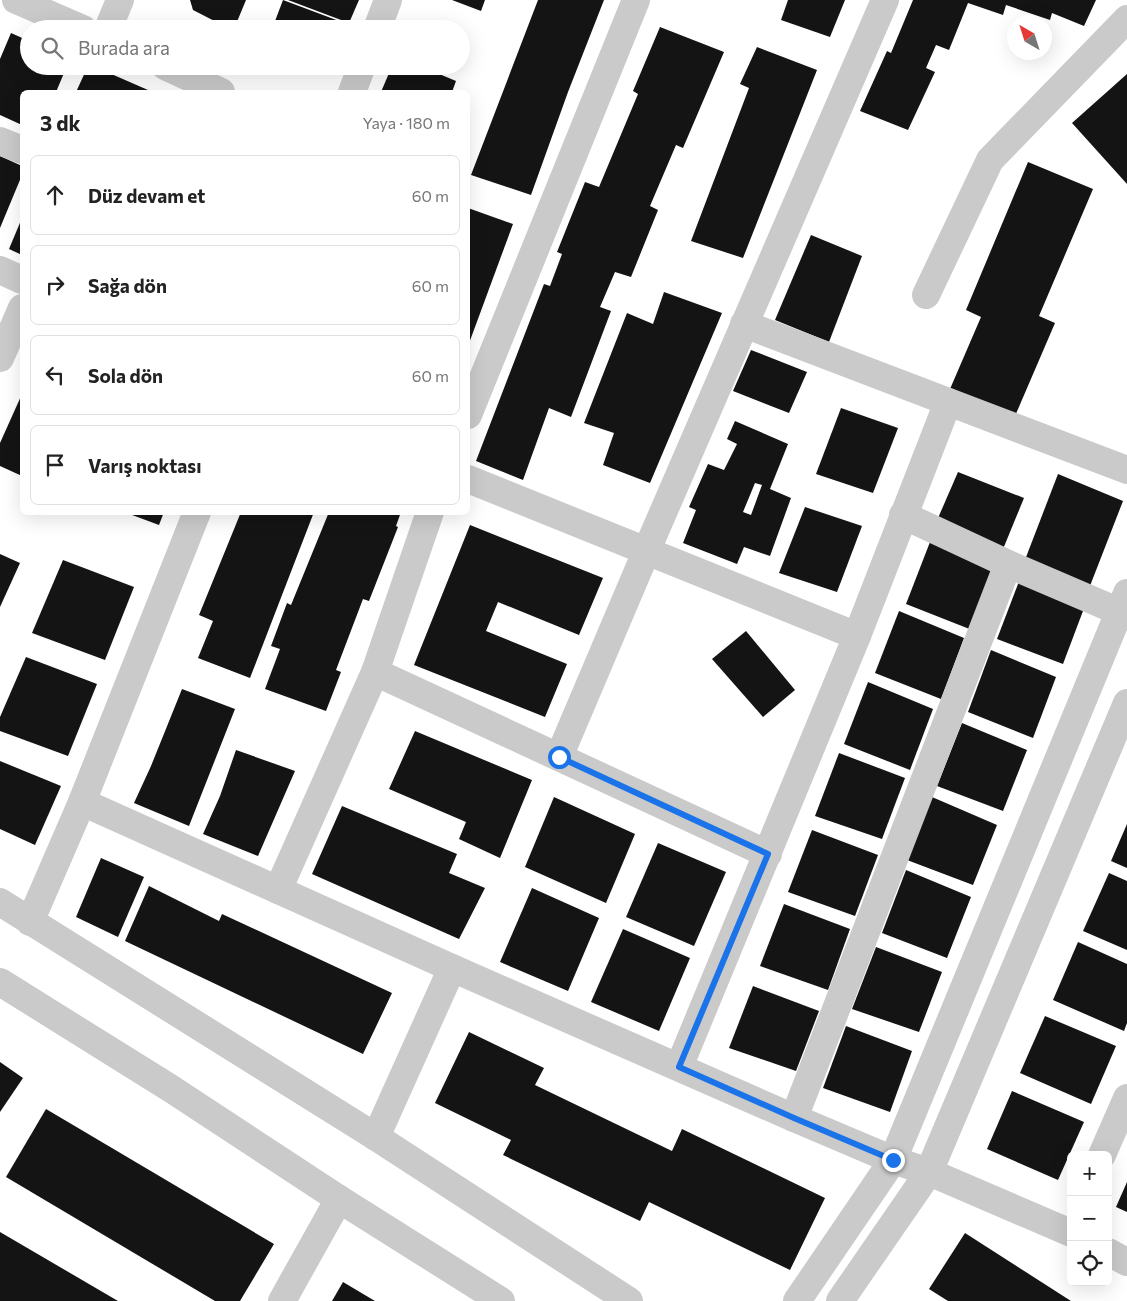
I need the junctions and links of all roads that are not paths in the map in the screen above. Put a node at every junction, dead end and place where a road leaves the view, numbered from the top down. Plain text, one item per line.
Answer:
1 (16, 0) edge
2 (120, 0) edge
3 (388, 0) edge
4 (636, 0) edge
5 (885, 0) edge
6 (1127, 19) edge
7 (62, 20) edge
8 (112, 20) edge
9 (380, 20) edge
10 (184, 75) edge
11 (359, 75) edge
12 (217, 90) edge
13 (353, 90) edge
14 (0, 141) edge
15 (20, 149) edge
16 (0, 270) edge
17 (20, 279) edge
18 (926, 295) dead end
19 (20, 313) edge
20 (744, 324) junction
21 (0, 358) edge
22 (948, 402) junction
23 (470, 410) edge
24 (1127, 470) edge
25 (470, 480) edge
26 (904, 514) junction
27 (196, 515) edge
28 (429, 515) edge
29 (646, 552) junction
30 (1008, 564) junction
31 (1124, 602) edge
32 (857, 636) junction
33 (375, 672) junction
34 (1127, 703) edge
35 (559, 757) junction
36 (82, 802) junction
37 (768, 854) junction
38 (278, 890) junction
39 (0, 902) edge
40 (30, 922) junction
41 (452, 968) junction
42 (0, 982) edge
43 (679, 1067) junction
44 (1127, 1098) edge
45 (794, 1118) junction
46 (376, 1137) junction
47 (1104, 1151) edge
48 (893, 1160) junction
49 (929, 1172) junction
50 (339, 1199) junction
51 (1067, 1229) edge
52 (1112, 1254) edge
53 (1127, 1262) edge
54 (282, 1301) edge
55 (501, 1301) edge
56 (630, 1301) edge
57 (797, 1301) edge
58 (840, 1301) edge

1 - 7 street
2 - 8 street
3 - 9 street
4 - 23 street
5 - 20 street
6 - 18 street
10 - 12 street
11 - 13 street
14 - 15 street
16 - 17 street
19 - 21 street
20 - 22 street
20 - 29 street
22 - 24 street
22 - 26 street
25 - 29 street
26 - 30 street
26 - 32 street
27 - 36 street
28 - 33 street
29 - 32 street
29 - 35 street
30 - 31 street
30 - 45 street
31 - 48 street
32 - 37 street
33 - 35 street
33 - 38 street
34 - 49 street
35 - 37 street
36 - 38 street
36 - 40 street
37 - 43 street
38 - 41 street
39 - 40 street
40 - 46 street
41 - 43 street
41 - 46 street
42 - 50 street
43 - 45 street
44 - 47 street
45 - 48 street
46 - 56 street
48 - 49 street
48 - 57 street
49 - 51 street
49 - 58 street
50 - 54 street
50 - 55 street
52 - 53 street

